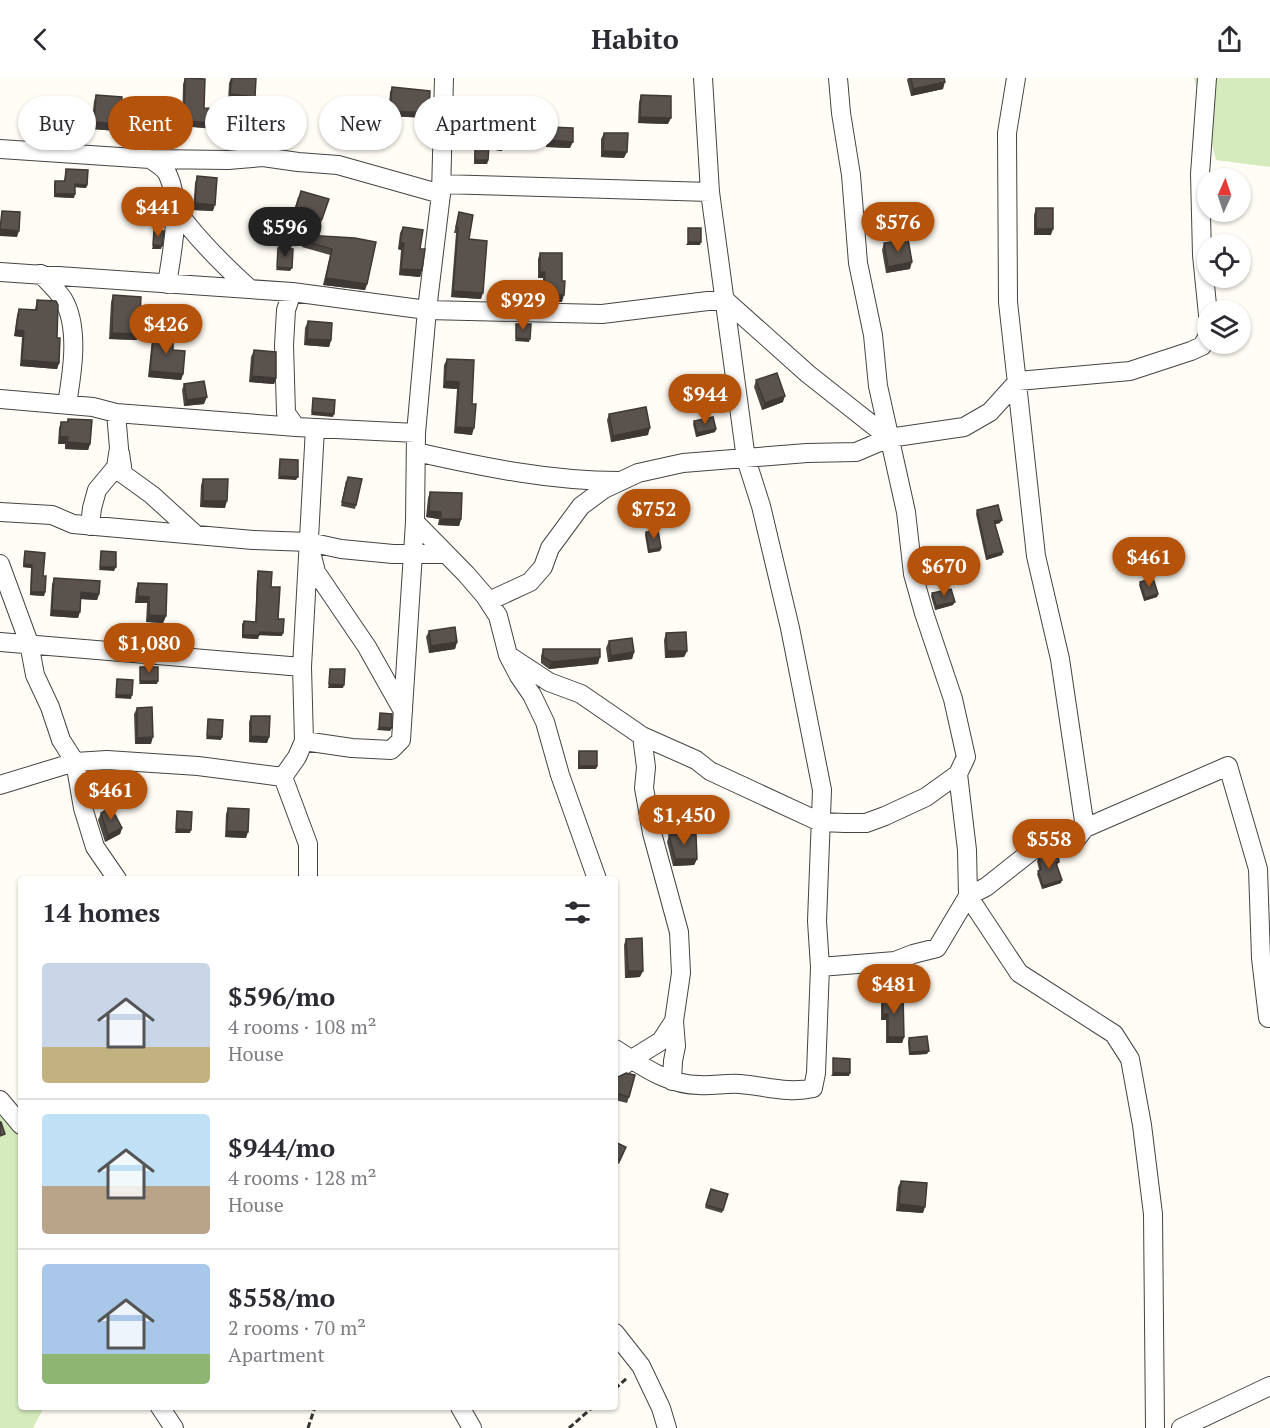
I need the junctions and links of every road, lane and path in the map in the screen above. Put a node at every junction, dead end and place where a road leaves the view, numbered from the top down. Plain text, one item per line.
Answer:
1 (444, 78) edge
2 (704, 78) edge
3 (838, 78) edge
4 (1016, 78) edge
5 (1207, 78) edge
6 (0, 149) edge
7 (150, 159) junction
8 (441, 189) junction
9 (710, 192) junction
10 (174, 207) junction
11 (0, 272) edge
12 (41, 274) junction
13 (167, 284) junction
14 (250, 289) junction
15 (292, 292) junction
16 (724, 299) junction
17 (1206, 300) edge
18 (427, 310) junction
19 (1197, 348) edge
20 (1018, 381) junction
21 (0, 399) edge
22 (67, 405) junction
23 (116, 413) junction
24 (296, 428) junction
25 (315, 428) junction
26 (416, 433) junction
27 (889, 438) junction
28 (119, 448) junction
29 (416, 452) junction
30 (746, 459) junction
31 (620, 481) junction
32 (0, 512) edge
33 (415, 522) junction
34 (90, 526) junction
35 (196, 535) junction
36 (309, 542) junction
37 (446, 554) junction
38 (412, 555) junction
39 (0, 564) edge
40 (489, 602) junction
41 (0, 642) edge
42 (29, 643) junction
43 (508, 656) junction
44 (302, 667) junction
45 (404, 711) junction
46 (642, 736) junction
47 (304, 741) junction
48 (75, 762) junction
49 (958, 774) junction
50 (283, 777) junction
51 (0, 785) edge
52 (820, 822) junction
53 (1085, 828) junction
54 (115, 876) edge
55 (308, 876) edge
56 (596, 876) edge
57 (969, 896) junction
58 (820, 967) junction
59 (1268, 1018) dead end
60 (674, 1021) junction
61 (618, 1050) edge
62 (632, 1059) junction
63 (618, 1070) edge
64 (672, 1081) junction
65 (0, 1100) edge
66 (18, 1121) edge
67 (618, 1337) edge
68 (1270, 1386) edge
69 (162, 1410) edge
70 (314, 1410) edge
71 (462, 1410) edge
72 (590, 1410) edge
73 (174, 1428) edge
74 (308, 1428) edge
75 (472, 1428) edge
76 (569, 1428) edge
77 (667, 1428) edge
78 (1155, 1428) edge
79 (1181, 1428) edge

1 - 8 street
2 - 9 street
3 - 27 street
4 - 20 street
5 - 17 street
6 - 7 street
7 - 8 street
7 - 10 street
8 - 9 street
8 - 18 street
9 - 16 street
10 - 13 street
10 - 14 street
11 - 12 street
12 - 13 street
12 - 22 street
13 - 14 street
14 - 15 street
15 - 18 street
15 - 24 street
16 - 18 street
16 - 27 street
16 - 30 street
18 - 26 street
19 - 20 street
20 - 27 street
20 - 53 street
21 - 22 street
22 - 23 street
23 - 24 street
23 - 28 street
24 - 25 street
25 - 26 street
25 - 36 street
26 - 29 street
27 - 30 street
27 - 49 street
28 - 34 street
28 - 35 street
29 - 31 street
29 - 33 street
30 - 31 street
30 - 52 street
31 - 40 street
32 - 34 street
33 - 37 street
33 - 38 street
34 - 35 street
35 - 36 street
36 - 38 street
36 - 44 street
36 - 45 street
37 - 38 street
37 - 40 street
38 - 45 street
39 - 42 street
40 - 43 street
41 - 42 street
42 - 44 street
42 - 48 street
43 - 46 street
43 - 56 street
44 - 47 street
45 - 47 street
46 - 52 street
46 - 60 street
47 - 50 street
48 - 50 street
48 - 51 street
48 - 54 street
49 - 52 street
49 - 57 street
50 - 55 street
52 - 58 street
53 - 57 street
53 - 59 street
57 - 58 street
57 - 78 street
58 - 64 street
60 - 62 street
60 - 64 street
61 - 62 street
62 - 63 street
62 - 64 street
65 - 66 street
67 - 77 street
68 - 79 street
69 - 73 street
70 - 74 path
71 - 75 street
72 - 76 path

